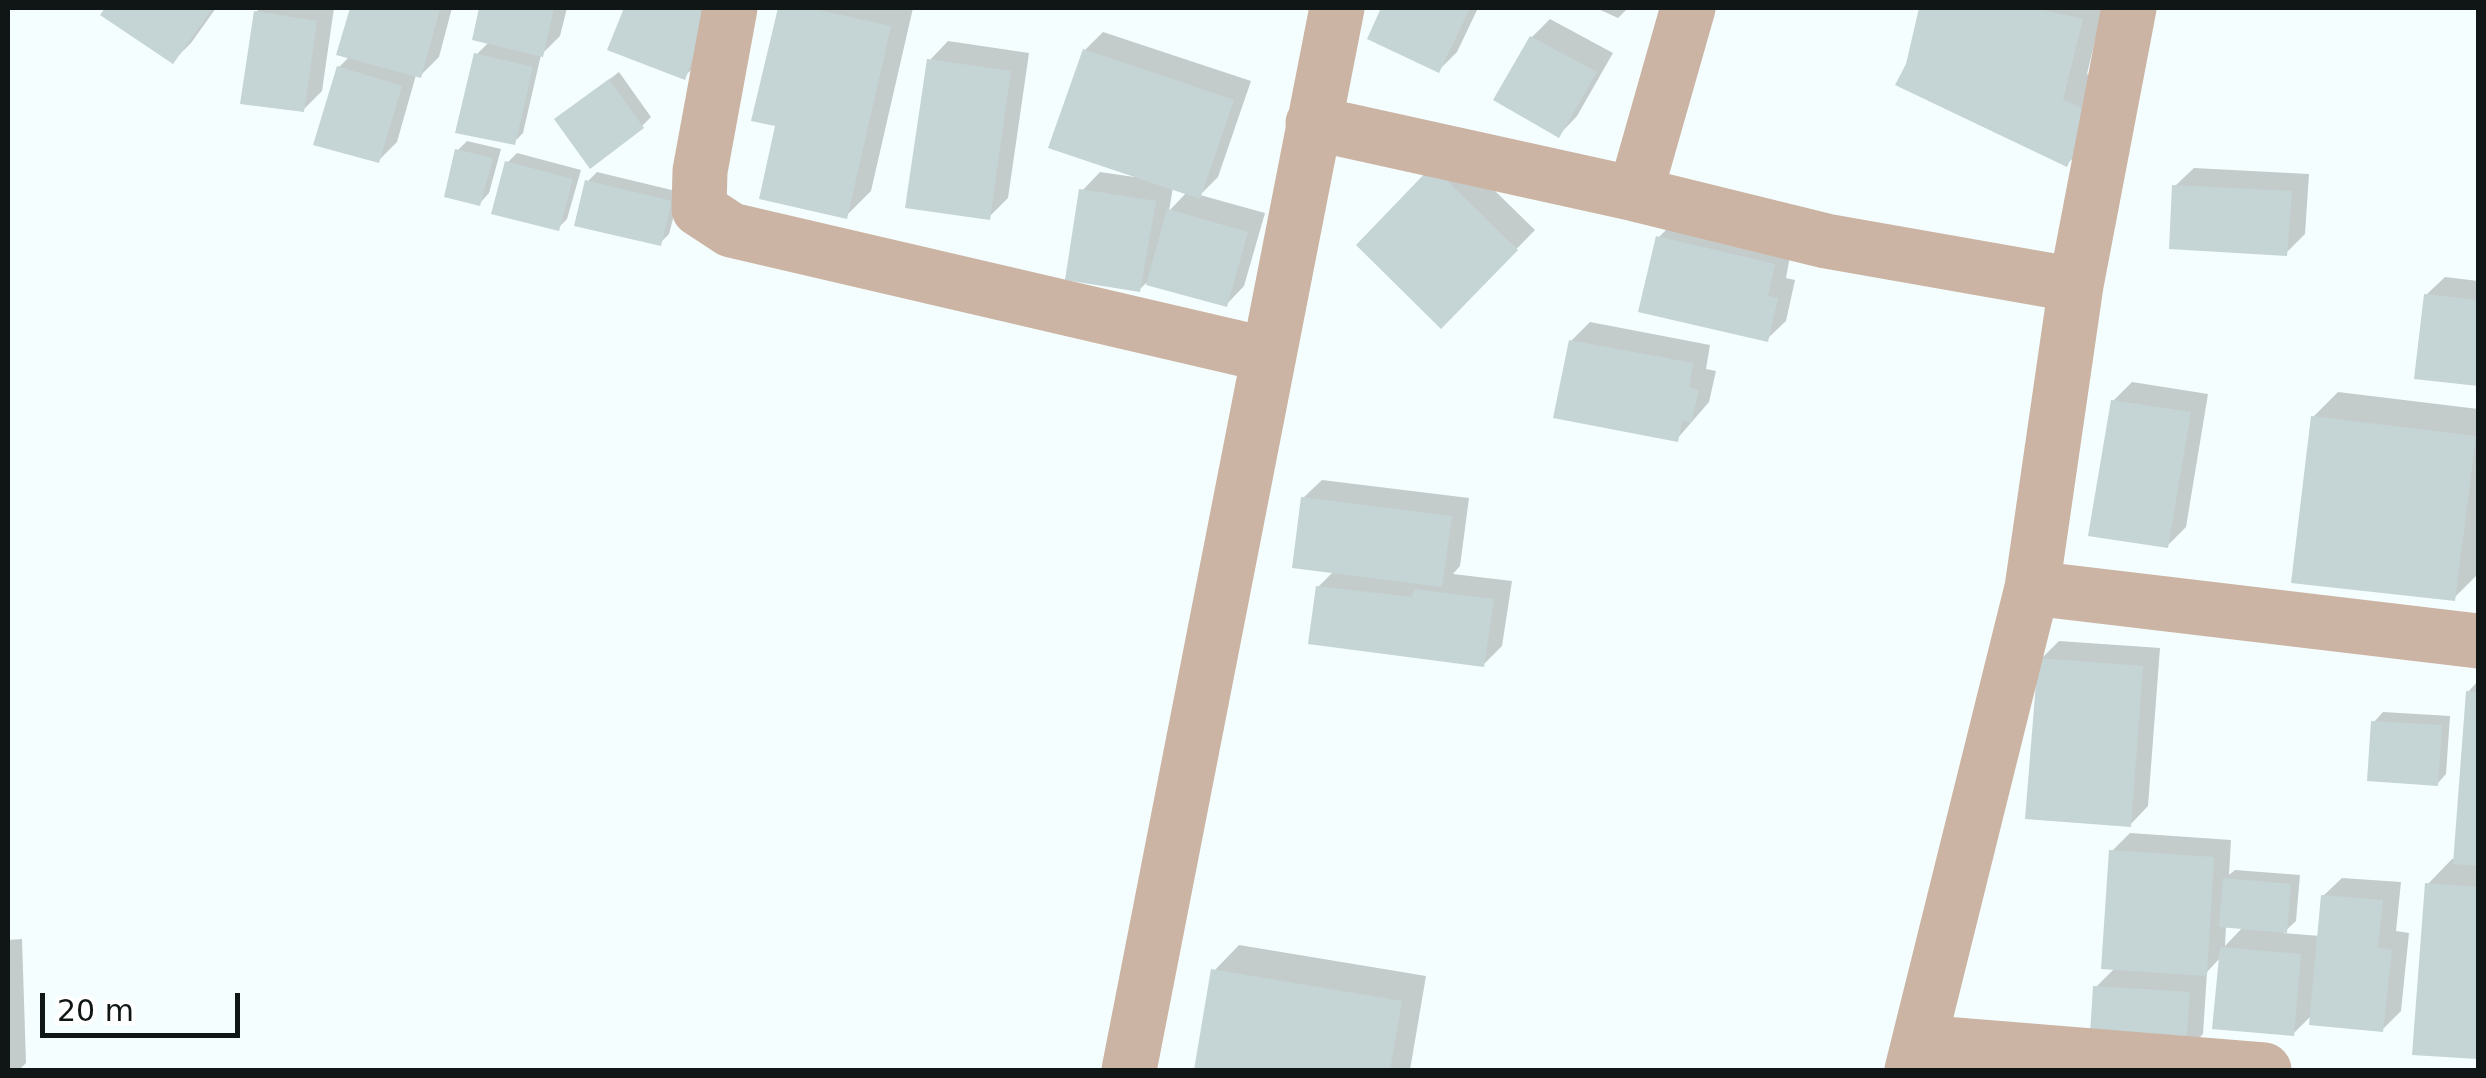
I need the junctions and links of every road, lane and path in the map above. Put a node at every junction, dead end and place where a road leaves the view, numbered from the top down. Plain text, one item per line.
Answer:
1 (730, 8) edge
2 (1337, 8) edge
3 (1688, 8) edge
4 (2129, 8) edge
5 (1313, 123) junction
6 (1635, 194) junction
7 (2076, 285) junction
8 (1268, 355) junction
9 (2032, 588) junction
10 (2478, 641) edge
11 (1915, 1056) edge
12 (1129, 1070) edge
13 (2264, 1070) edge

1 - 8 street
2 - 5 street
3 - 6 street
4 - 7 street
5 - 6 street
5 - 8 street
6 - 7 street
7 - 9 street
8 - 12 street
9 - 10 street
9 - 11 street
11 - 13 street

